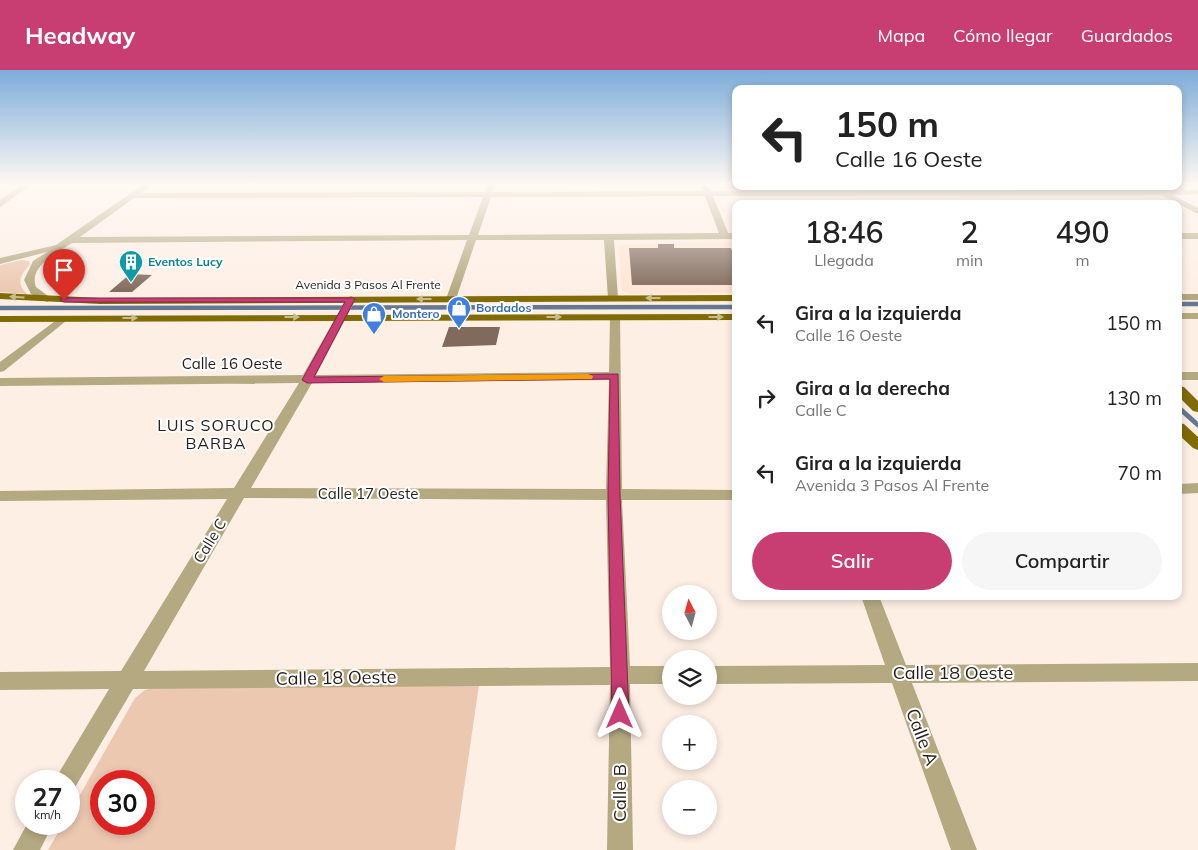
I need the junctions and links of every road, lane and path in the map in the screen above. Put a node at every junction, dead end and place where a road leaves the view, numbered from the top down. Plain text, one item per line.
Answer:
1 (96, 220) edge
2 (479, 220) edge
3 (719, 220) edge
4 (725, 236) junction
5 (732, 236) edge
6 (1182, 236) edge
7 (1198, 236) edge
8 (474, 237) junction
9 (609, 237) junction
10 (65, 242) junction
11 (0, 261) edge
12 (0, 296) edge
13 (1182, 297) edge
14 (1198, 297) edge
15 (451, 298) junction
16 (612, 298) junction
17 (732, 298) edge
18 (47, 299) junction
19 (346, 308) junction
20 (1182, 316) edge
21 (1198, 316) edge
22 (616, 317) junction
23 (732, 317) edge
24 (0, 319) edge
25 (62, 319) junction
26 (0, 368) edge
27 (615, 376) junction
28 (1182, 376) edge
29 (1198, 376) edge
30 (307, 380) junction
31 (0, 382) edge
32 (1182, 393) edge
33 (1198, 408) edge
34 (1182, 429) edge
35 (1198, 445) edge
36 (1198, 488) edge
37 (1182, 489) edge
38 (238, 493) junction
39 (614, 494) junction
40 (732, 495) edge
41 (0, 496) edge
42 (871, 600) edge
43 (1198, 672) edge
44 (897, 673) junction
45 (662, 675) edge
46 (717, 675) edge
47 (620, 676) junction
48 (0, 681) edge
49 (126, 681) junction
50 (73, 770) edge
51 (35, 835) edge
52 (26, 850) edge
53 (620, 850) edge
54 (964, 850) edge

1 - 10 street
2 - 8 street
3 - 4 street
4 - 5 street
4 - 9 street
6 - 7 street
8 - 9 street
8 - 10 street
8 - 15 street
9 - 16 street
10 - 11 street
10 - 18 street
18 -> 12 main road, Avenida 3 Pasos Al Frente
13 - 14 street
15 - 16 main road, Avenida 3 Pasos Al Frente
15 -> 19 main road, Avenida 3 Pasos Al Frente
17 -> 16 main road, Avenida 3 Pasos Al Frente
18 - 19 main road, Avenida 3 Pasos Al Frente
19 -> 22 main road, Avenida 3 Pasos Al Frente
25 -> 19 main road, Avenida 3 Pasos Al Frente
19 - 30 street, Calle C
20 - 21 street
22 -> 23 main road, Avenida 3 Pasos Al Frente
22 - 27 street, Calle B
24 - 25 main road, Avenida 3 Pasos Al Frente
25 - 26 street
27 - 30 street, Calle 16 Oeste
27 - 39 street, Calle B
28 - 29 street
30 - 31 street, Calle 16 Oeste
30 - 38 street, Calle C
32 - 33 main road
34 - 35 main road
36 - 37 street
38 - 39 street, Calle 17 Oeste
38 - 41 street, Calle 17 Oeste
38 - 49 street, Calle C
39 - 40 street, Calle 17 Oeste
39 - 47 street, Calle B
42 - 44 street, Calle A
43 - 44 street, Calle 18 Oeste
44 - 46 street, Calle 18 Oeste
44 - 54 street, Calle A
45 - 47 street, Calle 18 Oeste
47 - 49 street, Calle 18 Oeste
47 - 53 street, Calle B
48 - 49 street, Calle 18 Oeste
49 - 50 street, Calle C
51 - 52 street

